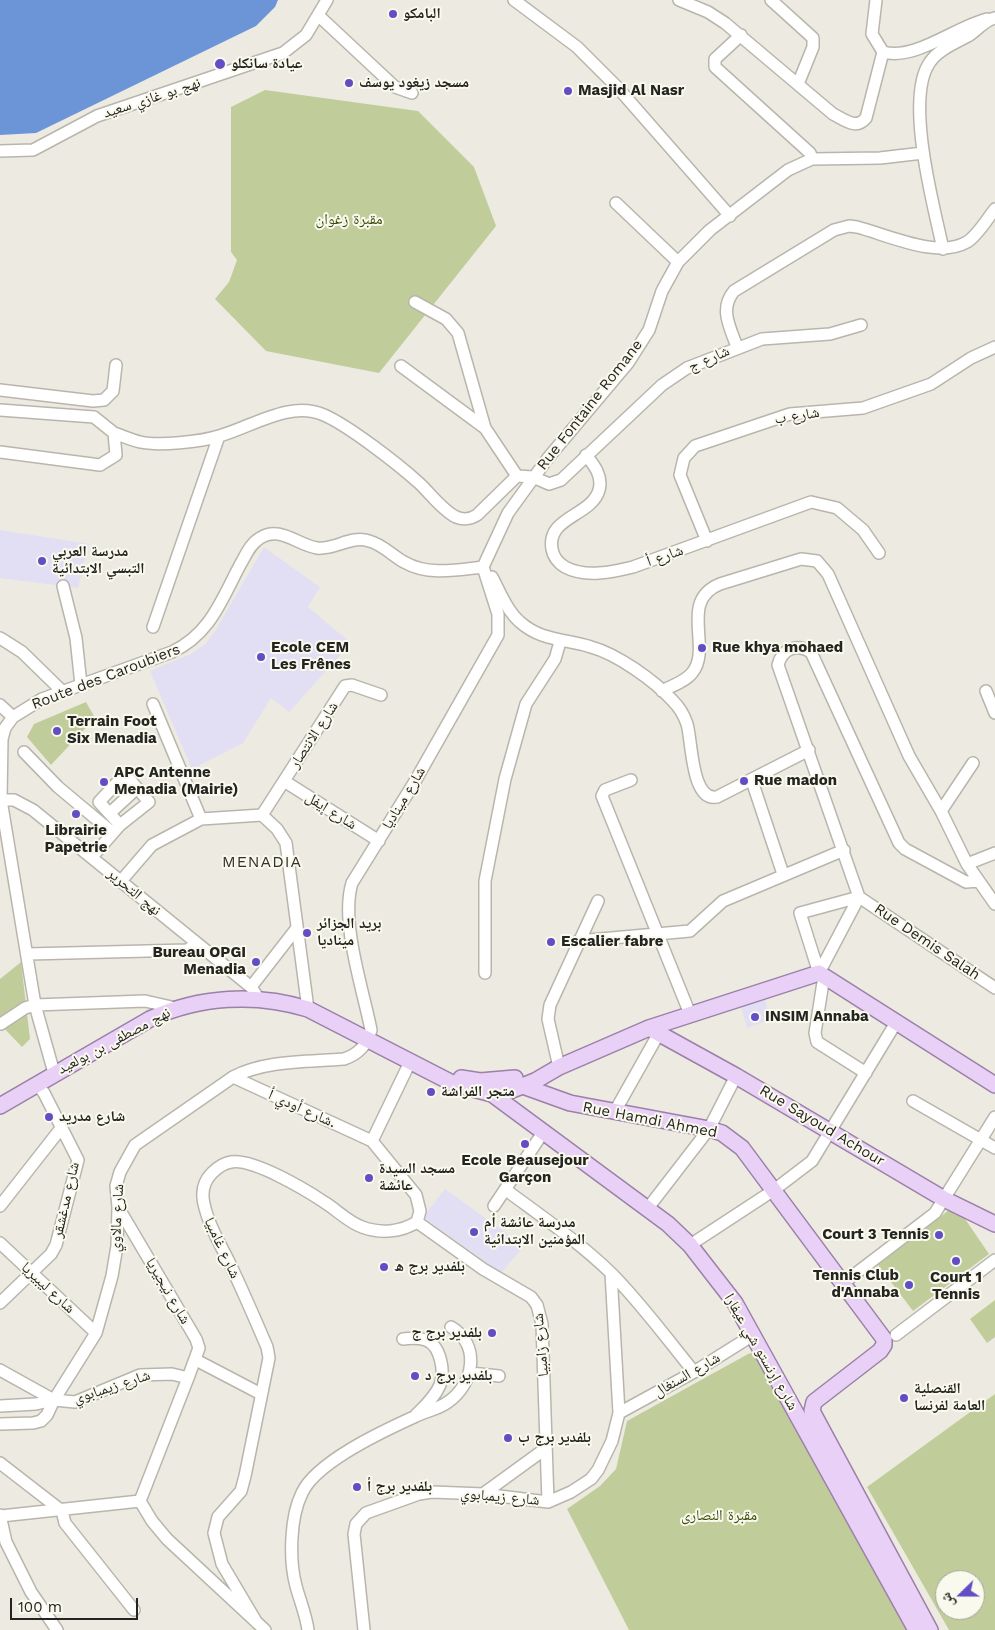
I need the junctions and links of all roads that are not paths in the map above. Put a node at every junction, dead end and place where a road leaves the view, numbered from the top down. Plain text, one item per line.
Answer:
1 (327, 0) edge
2 (514, 0) edge
3 (679, 0) edge
4 (771, 0) edge
5 (876, 0) edge
6 (319, 16) junction
7 (991, 18) edge
8 (741, 35) junction
9 (883, 52) junction
10 (798, 84) junction
11 (412, 93) dead end
12 (0, 151) edge
13 (924, 153) junction
14 (812, 159) junction
15 (616, 203) dead end
16 (995, 209) edge
17 (730, 216) junction
18 (943, 249) junction
19 (678, 262) junction
20 (415, 302) dead end
21 (862, 325) dead end
22 (737, 347) junction
23 (995, 347) edge
24 (116, 365) dead end
25 (401, 366) dead end
26 (0, 390) edge
27 (0, 396) edge
28 (6, 410) edge
29 (485, 428) junction
30 (114, 433) junction
31 (219, 436) junction
32 (0, 452) edge
33 (586, 455) junction
34 (517, 476) junction
35 (534, 477) junction
36 (707, 542) junction
37 (880, 553) dead end
38 (482, 567) junction
39 (63, 586) dead end
40 (153, 627) dead end
41 (0, 638) edge
42 (560, 642) junction
43 (81, 685) junction
44 (62, 691) junction
45 (662, 691) junction
46 (986, 691) dead end
47 (381, 695) dead end
48 (153, 704) dead end
49 (0, 705) edge
50 (995, 713) edge
51 (13, 718) junction
52 (809, 750) junction
53 (24, 752) dead end
54 (973, 762) dead end
55 (631, 780) dead end
56 (284, 781) junction
57 (752, 781) junction
58 (137, 788) junction
59 (0, 800) edge
60 (941, 811) junction
61 (110, 813) junction
62 (262, 815) junction
63 (202, 819) junction
64 (116, 829) junction
65 (379, 841) junction
66 (844, 850) junction
67 (995, 853) edge
68 (92, 857) junction
69 (967, 864) junction
70 (784, 874) junction
71 (121, 881) junction
72 (979, 882) junction
73 (859, 896) junction
74 (598, 901) dead end
75 (995, 904) edge
76 (296, 928) junction
77 (658, 935) junction
78 (578, 941) junction
79 (196, 944) junction
80 (28, 954) junction
81 (485, 973) dead end
82 (821, 975) junction
83 (995, 988) edge
84 (255, 993) junction
85 (34, 1005) junction
86 (176, 1008) junction
87 (308, 1009) junction
88 (690, 1014) junction
89 (897, 1021) junction
90 (1, 1024) edge
91 (654, 1030) junction
92 (369, 1039) junction
93 (411, 1060) junction
94 (559, 1067) junction
95 (431, 1070) junction
96 (54, 1073) junction
97 (866, 1074) junction
98 (736, 1076) junction
99 (233, 1077) junction
100 (506, 1080) junction
101 (37, 1084) junction
102 (995, 1085) edge
103 (521, 1087) junction
104 (492, 1094) junction
105 (913, 1101) dead end
106 (0, 1106) edge
107 (520, 1113) junction
108 (614, 1113) junction
109 (995, 1118) edge
110 (62, 1127) junction
111 (709, 1129) junction
112 (544, 1131) junction
113 (831, 1131) junction
114 (981, 1140) junction
115 (372, 1141) junction
116 (995, 1148) edge
117 (506, 1190) junction
118 (774, 1190) junction
119 (944, 1199) junction
120 (0, 1206) edge
121 (494, 1206) dead end
122 (118, 1207) junction
123 (648, 1208) junction
124 (417, 1222) junction
125 (995, 1224) edge
126 (0, 1243) edge
127 (690, 1245) junction
128 (995, 1260) edge
129 (32, 1272) junction
130 (611, 1273) junction
131 (842, 1284) junction
132 (0, 1304) edge
133 (451, 1327) dead end
134 (96, 1333) junction
135 (754, 1335) junction
136 (896, 1335) dead end
137 (403, 1338) dead end
138 (884, 1346) joint
139 (196, 1360) junction
140 (0, 1370) edge
141 (694, 1372) junction
142 (470, 1373) junction
143 (499, 1376) dead end
144 (188, 1378) junction
145 (261, 1394) junction
146 (54, 1400) junction
147 (0, 1406) edge
148 (619, 1413) junction
149 (415, 1416) junction
150 (0, 1424) edge
151 (545, 1449) junction
152 (0, 1463) edge
153 (483, 1494) junction
154 (140, 1501) junction
155 (548, 1502) junction
156 (62, 1511) junction
157 (0, 1515) edge
158 (907, 1602) junction
159 (134, 1610) dead end
160 (261, 1626) edge
161 (363, 1627) edge
162 (57, 1630) edge
163 (308, 1630) edge
164 (916, 1630) edge
165 (930, 1630) edge

1 - 6 street, نهج بو غازي سعيد
2 - 17 street
3 - 8 street
4 - 10 street
5 - 9 street
6 - 11 street
6 - 12 street, نهج بو غازي سعيد
7 - 9 street
7 - 13 street
8 - 10 street
8 - 14 street
9 - 10 street
13 - 14 street, Rue Fontaine Romane
13 - 18 street
14 - 17 street, Rue Fontaine Romane
15 - 19 street
16 - 18 street
17 - 19 street, Rue Fontaine Romane
18 - 22 street
19 - 35 street, Rue Fontaine Romane
20 - 29 street
21 - 22 street, شارع ج
22 - 33 street, شارع ج
23 - 36 street, شارع ب
24 - 26 street
25 - 29 street
27 - 28 street
28 - 30 street
29 - 34 street
30 - 31 street
30 - 32 street
31 - 34 street
31 - 40 street
33 - 35 street, شارع ج
33 - 36 street, شارع أ
34 - 35 street
35 - 38 street
36 - 37 street, شارع أ
38 - 42 street
38 - 43 street, Route des Caroubiers
38 - 65 street, شارع ميناديا
39 - 43 street
41 - 44 street
42 - 45 street
42 - 81 street
43 - 44 street, Route des Caroubiers
44 - 51 street, Route des Caroubiers
45 - 57 street
45 - 60 street
46 - 50 street
47 - 56 street, شارع الانتصار
48 - 63 street
49 - 51 street
51 - 59 street, Route des Caroubiers
52 - 57 street
52 - 66 street
52 - 72 street
53 - 64 street
54 - 60 street
55 - 77 street
56 - 62 street, شارع الانتصار
56 - 65 street, شارع إيفل
57 - 70 street
58 - 61 street
58 - 61 street
58 - 64 street
59 - 68 street, نهج التحرير
59 - 80 street, Route des Caroubiers
60 - 69 street
61 - 64 street
62 - 63 street
62 - 76 street
63 - 71 street
64 - 68 street
65 - 92 street, شارع ميناديا
66 - 70 street
66 - 73 street
67 - 69 street
68 - 71 street, نهج التحرير
69 - 72 street
70 - 77 street
71 - 79 street, نهج التحرير
72 - 75 street
73 - 82 street
73 - 82 street
73 - 83 street, Rue Demis Salah
74 - 78 street
76 - 84 street
76 - 87 street
77 - 78 street
77 - 88 street
78 - 94 street
79 - 80 street
79 - 84 street, نهج التحرير
80 - 85 street, Route des Caroubiers
82 - 88 main road
82 - 89 main road
82 - 97 street
84 - 86 main road, نهج مصطفى بن بولعيد
84 - 87 main road, نهج مصطفى بن بولعيد
85 - 86 street
85 - 90 street
85 - 96 street, Route des Caroubiers
86 - 96 main road, نهج مصطفى بن بولعيد
87 - 92 main road, نهج مصطفى بن بولعيد
88 - 91 main road
89 - 97 street
89 - 102 main road
91 - 94 main road
91 - 98 main road, Rue Sayoud Achour
91 - 108 street
92 - 93 main road, نهج مصطفى بن بولعيد
92 - 99 street, شارع مالاوي
93 - 95 main road, نهج مصطفى بن بولعيد
93 - 115 street
94 - 100 main road, نهج مصطفى بن بولعيد
94 - 103 main road, نهج مصطفى بن بولعيد
95 - 100 main road, نهج مصطفى بن بولعيد
95 - 104 main road, نهج مصطفى بن بولعيد
96 - 101 main road, نهج مصطفى بن بولعيد
97 - 113 street
98 - 111 street
98 - 113 main road, Rue Sayoud Achour
99 - 115 street, شارع أودي أ.
99 - 122 street, شارع مالاوي
100 - 103 main road
101 - 106 main road, نهج مصطفى بن بولعيد
101 - 110 street, شارع مدغشقر
103 - 104 main road, نهج مصطفى بن بولعيد
103 - 107 main road
103 - 108 main road, Rue Hamdi Ahmed
104 - 107 main road, شارع إرنستو شي عيفارا
105 - 114 street
107 - 112 main road, شارع إرنستو شي عيفارا
108 - 111 main road, Rue Hamdi Ahmed
109 - 114 street
110 - 120 street
110 - 129 street, شارع مدغشقر
111 - 118 main road, Rue Hamdi Ahmed
111 - 123 street
112 - 117 street
112 - 123 main road, شارع إرنستو شي عيفارا
113 - 118 street
113 - 119 main road, Rue Sayoud Achour
114 - 116 street
114 - 119 street
115 - 124 street
117 - 121 street
117 - 130 street
118 - 127 street
118 - 131 main road, Rue Hamdi Ahmed
119 - 125 main road, Rue Sayoud Achour
119 - 131 street
122 - 134 street, شارع مالاوي
122 - 139 street, شارع نيجيريا
123 - 127 main road, شارع إرنستو شي عيفارا
124 - 145 street, شارع غامبيا
124 - 151 street, شارع زامبيا
126 - 129 street, شارع ليبيريا
127 - 135 main road, شارع إرنستو شي عيفارا
128 - 136 street
129 - 132 street, شارع مدغشقر
129 - 134 street, شارع ليبيريا
130 - 141 street
130 - 148 street, شارع زيمبابوي
131 - 138 main road, Rue Hamdi Ahmed
133 - 142 street
134 - 146 street, شارع مالاوي
135 - 141 street, شارع السنغال
135 - 158 main road, شارع إرنستو شي عيفارا
137 - 149 street
138 - 158 main road, شارع إرنستو شي عيفارا
139 - 144 street, شارع نيجيريا
139 - 145 street
140 - 146 street
141 - 148 street, شارع السنغال
142 - 143 street
142 - 149 street
144 - 146 street, شارع زيمبابوي
144 - 154 street
145 - 160 street, شارع غامبيا
146 - 147 street, شارع زيمبابوي
146 - 150 street, شارع مالاوي
148 - 155 street, شارع زيمبابوي
149 - 163 street
151 - 153 street
151 - 155 street, شارع زامبيا
152 - 156 street
153 - 155 street, شارع زيمبابوي
153 - 161 street, شارع زيمبابوي
154 - 156 street
154 - 160 street
156 - 157 street
156 - 159 street
157 - 162 street
158 - 164 main road, شارع إرنستو شي عيفارا
158 - 165 main road, شارع إرنستو شي عيفارا

